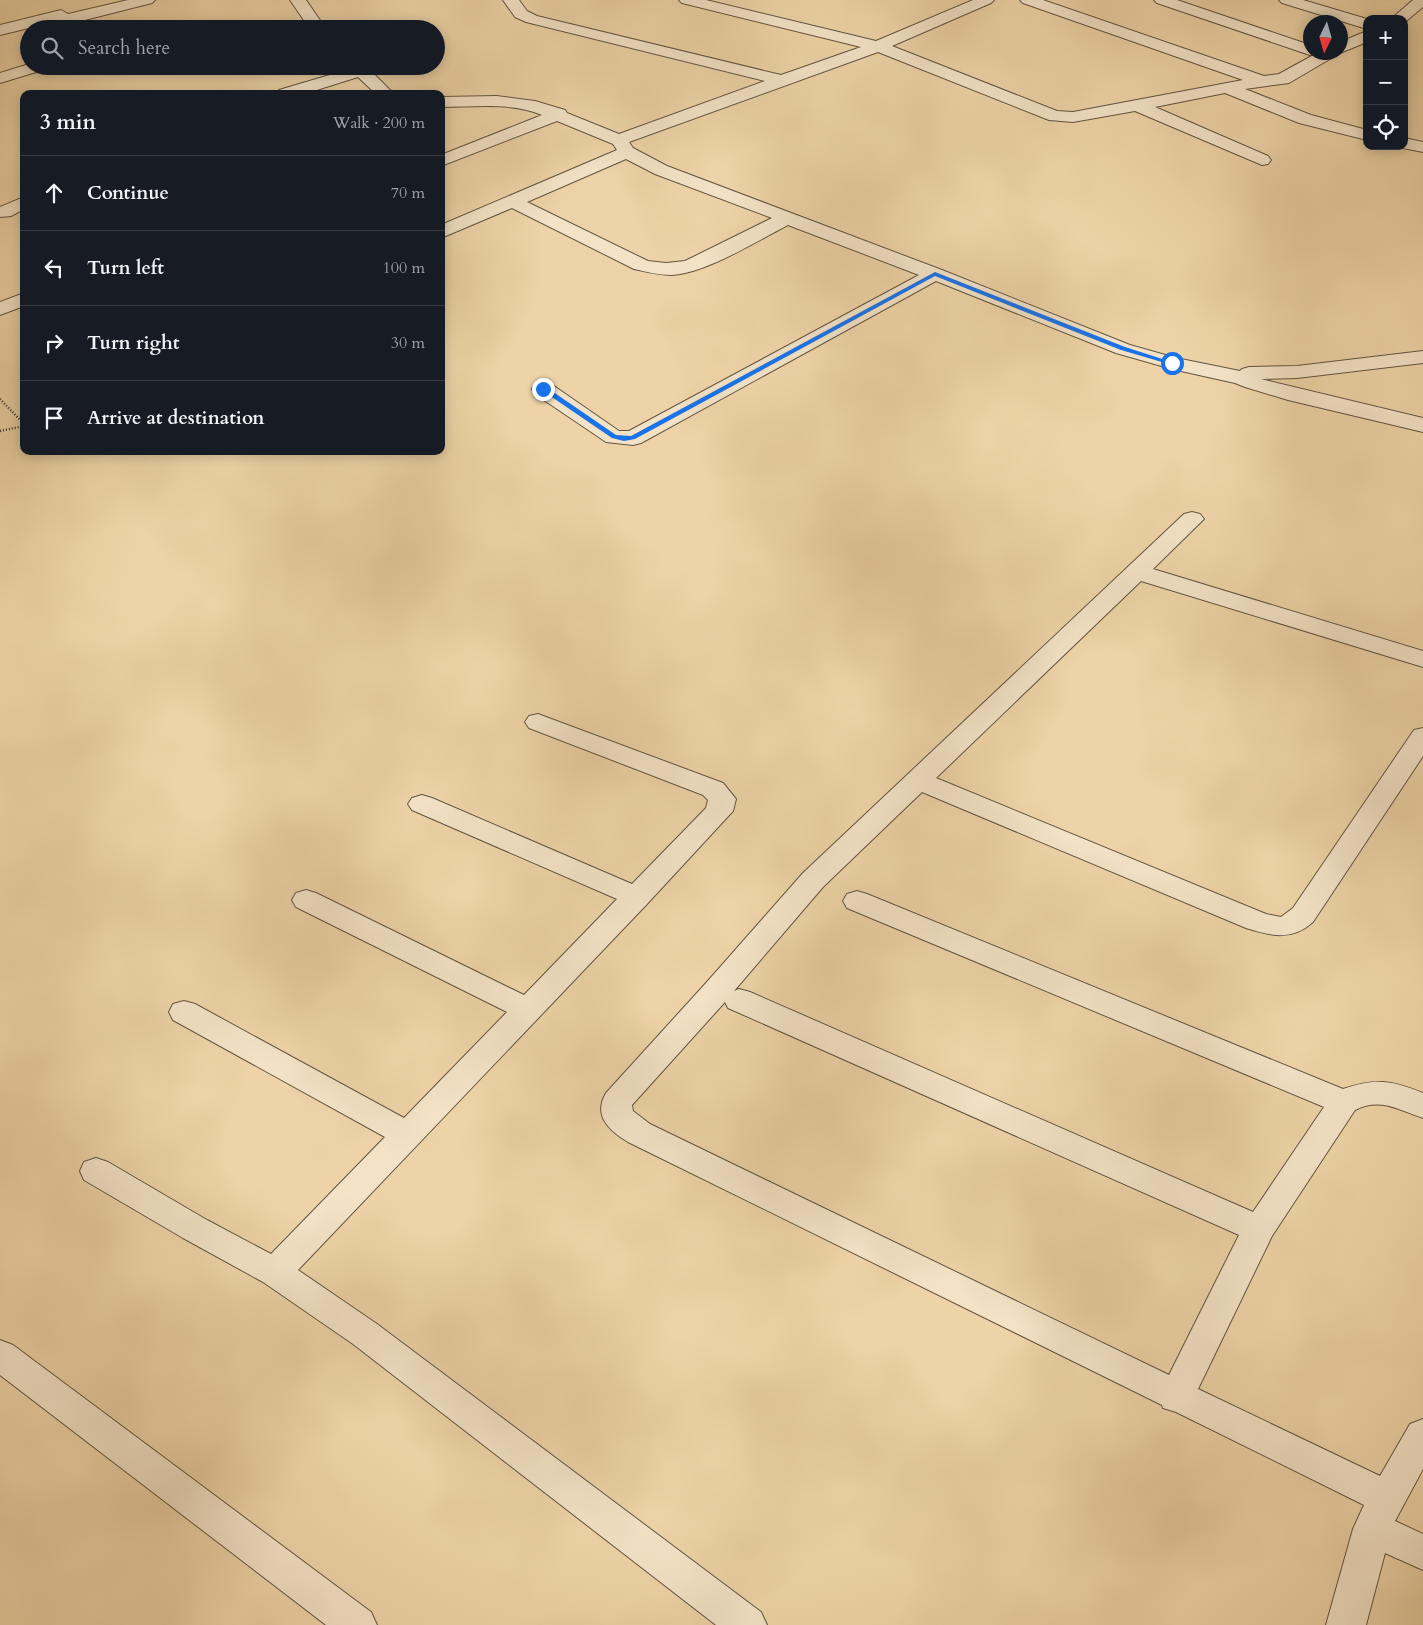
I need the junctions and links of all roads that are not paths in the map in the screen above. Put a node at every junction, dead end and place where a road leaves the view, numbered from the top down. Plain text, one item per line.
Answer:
1 (46, 0) edge
2 (147, 0) edge
3 (298, 0) edge
4 (511, 0) edge
5 (687, 0) edge
6 (1028, 0) edge
7 (1162, 0) edge
8 (1291, 0) edge
9 (1422, 0) edge
10 (978, 1) edge
11 (1404, 15) edge
12 (67, 20) edge
13 (72, 20) edge
14 (312, 20) edge
15 (1363, 23) edge
16 (20, 27) edge
17 (0, 30) edge
18 (1363, 38) edge
19 (1348, 43) edge
20 (1303, 45) edge
21 (878, 46) junction
22 (1313, 60) edge
23 (20, 72) edge
24 (341, 75) edge
25 (365, 75) edge
26 (0, 78) edge
27 (784, 81) junction
28 (1261, 81) junction
29 (1226, 88) junction
30 (297, 90) edge
31 (382, 90) edge
32 (445, 102) edge
33 (1137, 106) junction
34 (559, 114) junction
35 (1363, 134) edge
36 (1408, 144) edge
37 (623, 146) junction
38 (1423, 147) edge
39 (445, 159) edge
40 (1262, 160) dead end
41 (511, 202) junction
42 (20, 204) edge
43 (4, 212) dead end
44 (787, 218) junction
45 (445, 230) edge
46 (935, 274) junction
47 (20, 302) edge
48 (0, 309) edge
49 (1423, 357) edge
50 (1222, 373) junction
51 (543, 389) dead end
52 (1423, 425) edge
53 (1192, 519) dead end
54 (1138, 572) junction
55 (1423, 659) edge
56 (538, 722) dead end
57 (1423, 736) edge
58 (917, 780) junction
59 (422, 804) dead end
60 (637, 897) junction
61 (306, 900) dead end
62 (857, 902) dead end
63 (739, 1000) dead end
64 (528, 1010) junction
65 (184, 1012) dead end
66 (1344, 1102) junction
67 (1423, 1106) edge
68 (407, 1134) junction
69 (96, 1171) dead end
70 (1259, 1229) junction
71 (274, 1272) junction
72 (0, 1355) edge
73 (1176, 1396) junction
74 (1423, 1435) edge
75 (1379, 1513) junction
76 (1423, 1553) edge
77 (357, 1625) edge
78 (747, 1625) edge
79 (1346, 1625) edge

1 - 12 street
2 - 13 street
3 - 14 street
4 - 27 street
5 - 21 street
6 - 28 street
7 - 20 street
8 - 15 street
9 - 11 street
10 - 21 street
16 - 17 street
18 - 19 street
21 - 27 street
21 - 33 street
22 - 28 street
23 - 26 street
24 - 30 street
25 - 31 street
27 - 37 street
28 - 29 street
29 - 33 street
29 - 35 street
32 - 34 street
33 - 40 street
34 - 37 street
34 - 39 street
36 - 38 street
37 - 41 street
37 - 44 street
41 - 44 street
41 - 45 street
42 - 43 street
44 - 46 street
46 - 50 street
46 - 51 street
47 - 48 street
49 - 50 street
50 - 52 street
53 - 54 street
54 - 55 street
54 - 58 street
56 - 60 street
57 - 58 street
58 - 73 street
59 - 60 street
60 - 64 street
61 - 64 street
62 - 66 street
63 - 70 street
64 - 68 street
65 - 68 street
66 - 67 street
66 - 70 street
68 - 71 street
69 - 71 street
70 - 73 street
71 - 78 street
72 - 77 street
73 - 75 street
74 - 75 street
75 - 76 street
75 - 79 street

